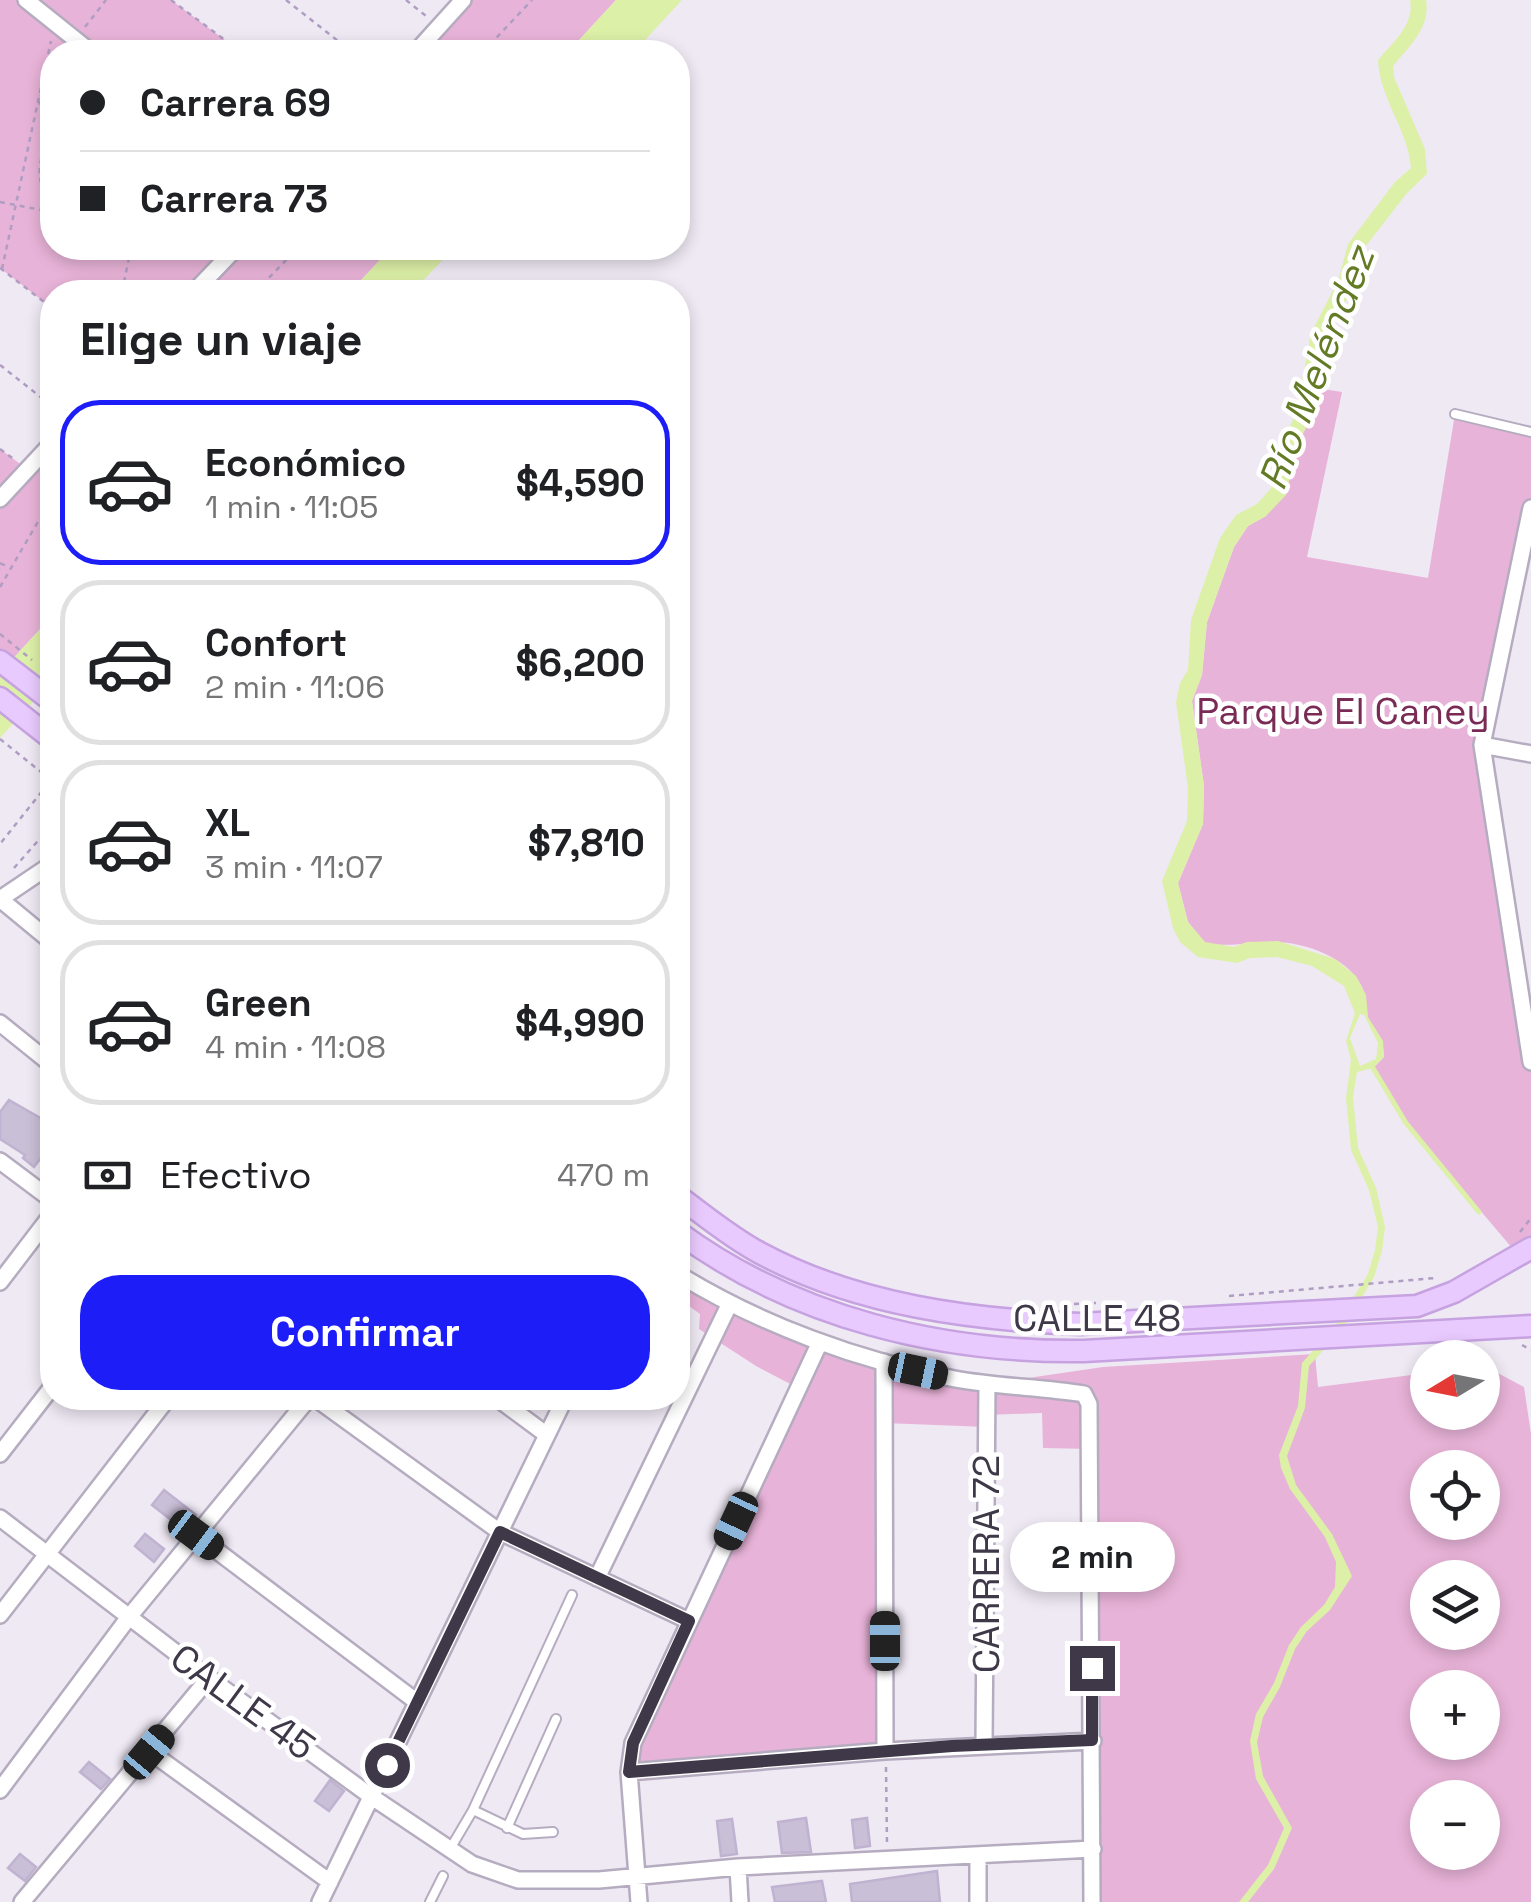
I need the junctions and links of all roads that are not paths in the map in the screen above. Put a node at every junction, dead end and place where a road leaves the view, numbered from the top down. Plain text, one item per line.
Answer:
1 (26, 0) edge
2 (463, 0) edge
3 (74, 40) edge
4 (427, 40) edge
5 (225, 260) edge
6 (205, 280) edge
7 (1455, 414) dead end
8 (1531, 432) edge
9 (40, 456) edge
10 (0, 498) edge
11 (1531, 508) edge
12 (0, 661) edge
13 (40, 692) edge
14 (0, 698) edge
15 (40, 730) edge
16 (1482, 744) junction
17 (1531, 754) edge
18 (40, 872) edge
19 (0, 899) edge
20 (40, 932) edge
21 (0, 1024) edge
22 (1530, 1050) edge
23 (40, 1055) edge
24 (0, 1161) edge
25 (40, 1191) edge
26 (690, 1204) edge
27 (40, 1230) edge
28 (690, 1241) edge
29 (1527, 1248) edge
30 (690, 1250) edge
31 (706, 1253) junction
32 (690, 1281) edge
33 (0, 1282) edge
34 (730, 1303) junction
35 (1531, 1326) edge
36 (1509, 1327) junction
37 (1531, 1336) edge
38 (820, 1342) junction
39 (884, 1362) junction
40 (987, 1384) junction
41 (690, 1386) edge
42 (40, 1402) edge
43 (159, 1410) edge
44 (302, 1410) edge
45 (329, 1410) edge
46 (513, 1410) edge
47 (559, 1410) edge
48 (678, 1410) edge
49 (547, 1435) junction
50 (0, 1454) edge
51 (0, 1518) edge
52 (500, 1532) junction
53 (196, 1535) junction
54 (46, 1554) junction
55 (597, 1578) junction
56 (572, 1595) dead end
57 (0, 1615) edge
58 (129, 1617) junction
59 (689, 1621) junction
60 (209, 1678) junction
61 (417, 1702) junction
62 (556, 1719) dead end
63 (1092, 1740) junction
64 (984, 1744) junction
65 (886, 1751) junction
66 (149, 1752) junction
67 (629, 1772) junction
68 (0, 1790) edge
69 (372, 1796) junction
70 (472, 1810) junction
71 (506, 1828) junction
72 (553, 1832) dead end
73 (450, 1849) junction
74 (1093, 1849) junction
75 (978, 1856) junction
76 (738, 1867) junction
77 (443, 1876) dead end
78 (637, 1876) junction
79 (330, 1882) junction
80 (22, 1902) edge
81 (320, 1902) edge
82 (430, 1902) edge
83 (638, 1902) edge
84 (740, 1902) edge
85 (978, 1902) edge
86 (1092, 1902) edge

1 - 3 street
2 - 4 street
5 - 6 street
7 - 8 lane
9 - 10 street
11 - 16 street
12 - 13 main road
14 - 15 main road
16 - 17 street
16 - 22 street
18 - 19 street
19 - 20 street
21 - 23 street
24 - 25 street
26 - 29 main road, CALLE 48
27 - 33 street
28 - 31 main road, CALLE 48
30 - 31 main road
31 - 36 main road, CALLE 48
32 - 34 street, CALLE 48
34 - 38 street, CALLE 48
34 - 41 street
35 - 36 main road, CALLE 48
36 - 37 main road
38 - 39 street, CALLE 48
38 - 59 street
39 - 40 street, CALLE 48
39 - 65 street
40 - 63 street, CALLE 48
40 - 64 street, CARRERA 72
42 - 50 street
43 - 54 street
44 - 53 street
45 - 52 street
46 - 49 street
47 - 49 street
48 - 55 street
49 - 52 street
51 - 54 street, CALLE 45
52 - 55 street
52 - 61 street
53 - 58 street
53 - 61 street
54 - 57 street
54 - 58 street, CALLE 45
55 - 59 street
56 - 70 lane
58 - 60 street, CALLE 45
58 - 68 street
59 - 67 street
60 - 66 street
60 - 69 street, CALLE 45
61 - 69 street
62 - 71 lane
63 - 64 street
63 - 74 street
64 - 65 street
65 - 67 street
66 - 79 street
66 - 80 street
67 - 78 street
69 - 73 street, CALLE 45
69 - 79 street
70 - 71 lane
70 - 73 lane
71 - 72 lane
73 - 78 street, CALLE 45
74 - 75 street, CALLE 45
74 - 86 street
75 - 76 street, CALLE 45
75 - 85 street
76 - 78 street, CALLE 45
76 - 84 street
77 - 82 lane
78 - 83 street
79 - 81 street

